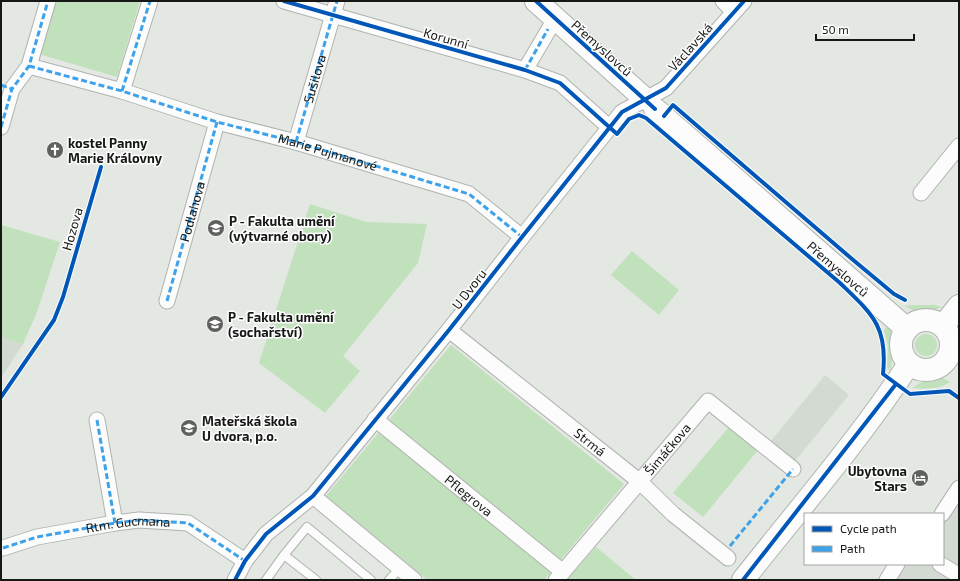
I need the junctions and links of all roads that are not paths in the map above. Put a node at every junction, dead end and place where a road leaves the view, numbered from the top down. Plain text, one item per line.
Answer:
1 (48, 1) edge
2 (150, 1) edge
3 (284, 1) edge
4 (337, 1) edge
5 (536, 1) edge
6 (723, 1) edge
7 (739, 6) edge
8 (333, 16) junction
9 (555, 19) junction
10 (29, 66) junction
11 (525, 70) junction
12 (7, 87) edge
13 (122, 91) junction
14 (650, 104) junction
15 (217, 122) junction
16 (1, 127) edge
17 (610, 128) junction
18 (296, 142) junction
19 (959, 146) edge
20 (921, 193) dead end
21 (522, 237) junction
22 (167, 301) dead end
23 (959, 306) edge
24 (943, 326) junction
25 (907, 328) junction
26 (450, 330) junction
27 (909, 364) junction
28 (952, 367) edge
29 (375, 419) junction
30 (97, 420) dead end
31 (793, 468) dead end
32 (639, 481) junction
33 (959, 488) edge
34 (313, 496) junction
35 (943, 513) edge
36 (115, 523) junction
37 (3, 548) dead end
38 (284, 555) junction
39 (728, 558) dead end
40 (245, 562) junction
41 (896, 565) edge
42 (942, 565) edge
43 (400, 568) junction
44 (955, 573) dead end
45 (560, 576) edge
46 (747, 578) edge
47 (235, 580) edge
48 (266, 580) edge
49 (316, 580) edge
50 (371, 580) edge
51 (389, 580) edge
52 (414, 580) edge
53 (887, 580) edge

1 - 10 street
2 - 13 street
3 - 8 street, Korunní
4 - 8 street, Sušilova
5 - 9 street, Přemyslovců
6 - 7 street
7 - 14 street, Václavská
8 - 11 street, Korunní
8 - 18 street, Sušilova
9 - 11 street
9 - 14 street, Přemyslovců
10 - 12 street
10 - 13 street, Marie Pujmanové
11 - 17 street, Korunní
12 - 16 street
13 - 15 street, Marie Pujmanové
14 - 17 street, U Dvoru
14 - 25 street, Přemyslovců
15 - 18 street, Marie Pujmanové
15 - 22 street, Podlahova
17 - 21 street, U Dvoru
18 - 21 street, Marie Pujmanové
19 - 20 street
21 - 26 street, U Dvoru
23 - 24 street
24 - 25 street
24 - 28 street
25 - 27 street
26 - 29 street, U Dvoru
26 - 32 street, Strmá
27 - 28 street
27 - 46 street
29 - 34 street, U Dvoru
29 - 45 street, Pflegrova
30 - 36 street
31 - 32 street, Šimáčkova
32 - 39 street, Strmá
32 - 45 street, Šimáčkova
33 - 35 street
34 - 40 street, U Dvoru
34 - 43 street
36 - 37 street, Rtm. Gucmana
36 - 40 street, Rtm. Gucmana
38 - 48 lane
38 - 49 lane
38 - 50 lane
40 - 47 street, U Dvoru
41 - 53 street
42 - 44 street
43 - 51 lane
43 - 52 street

